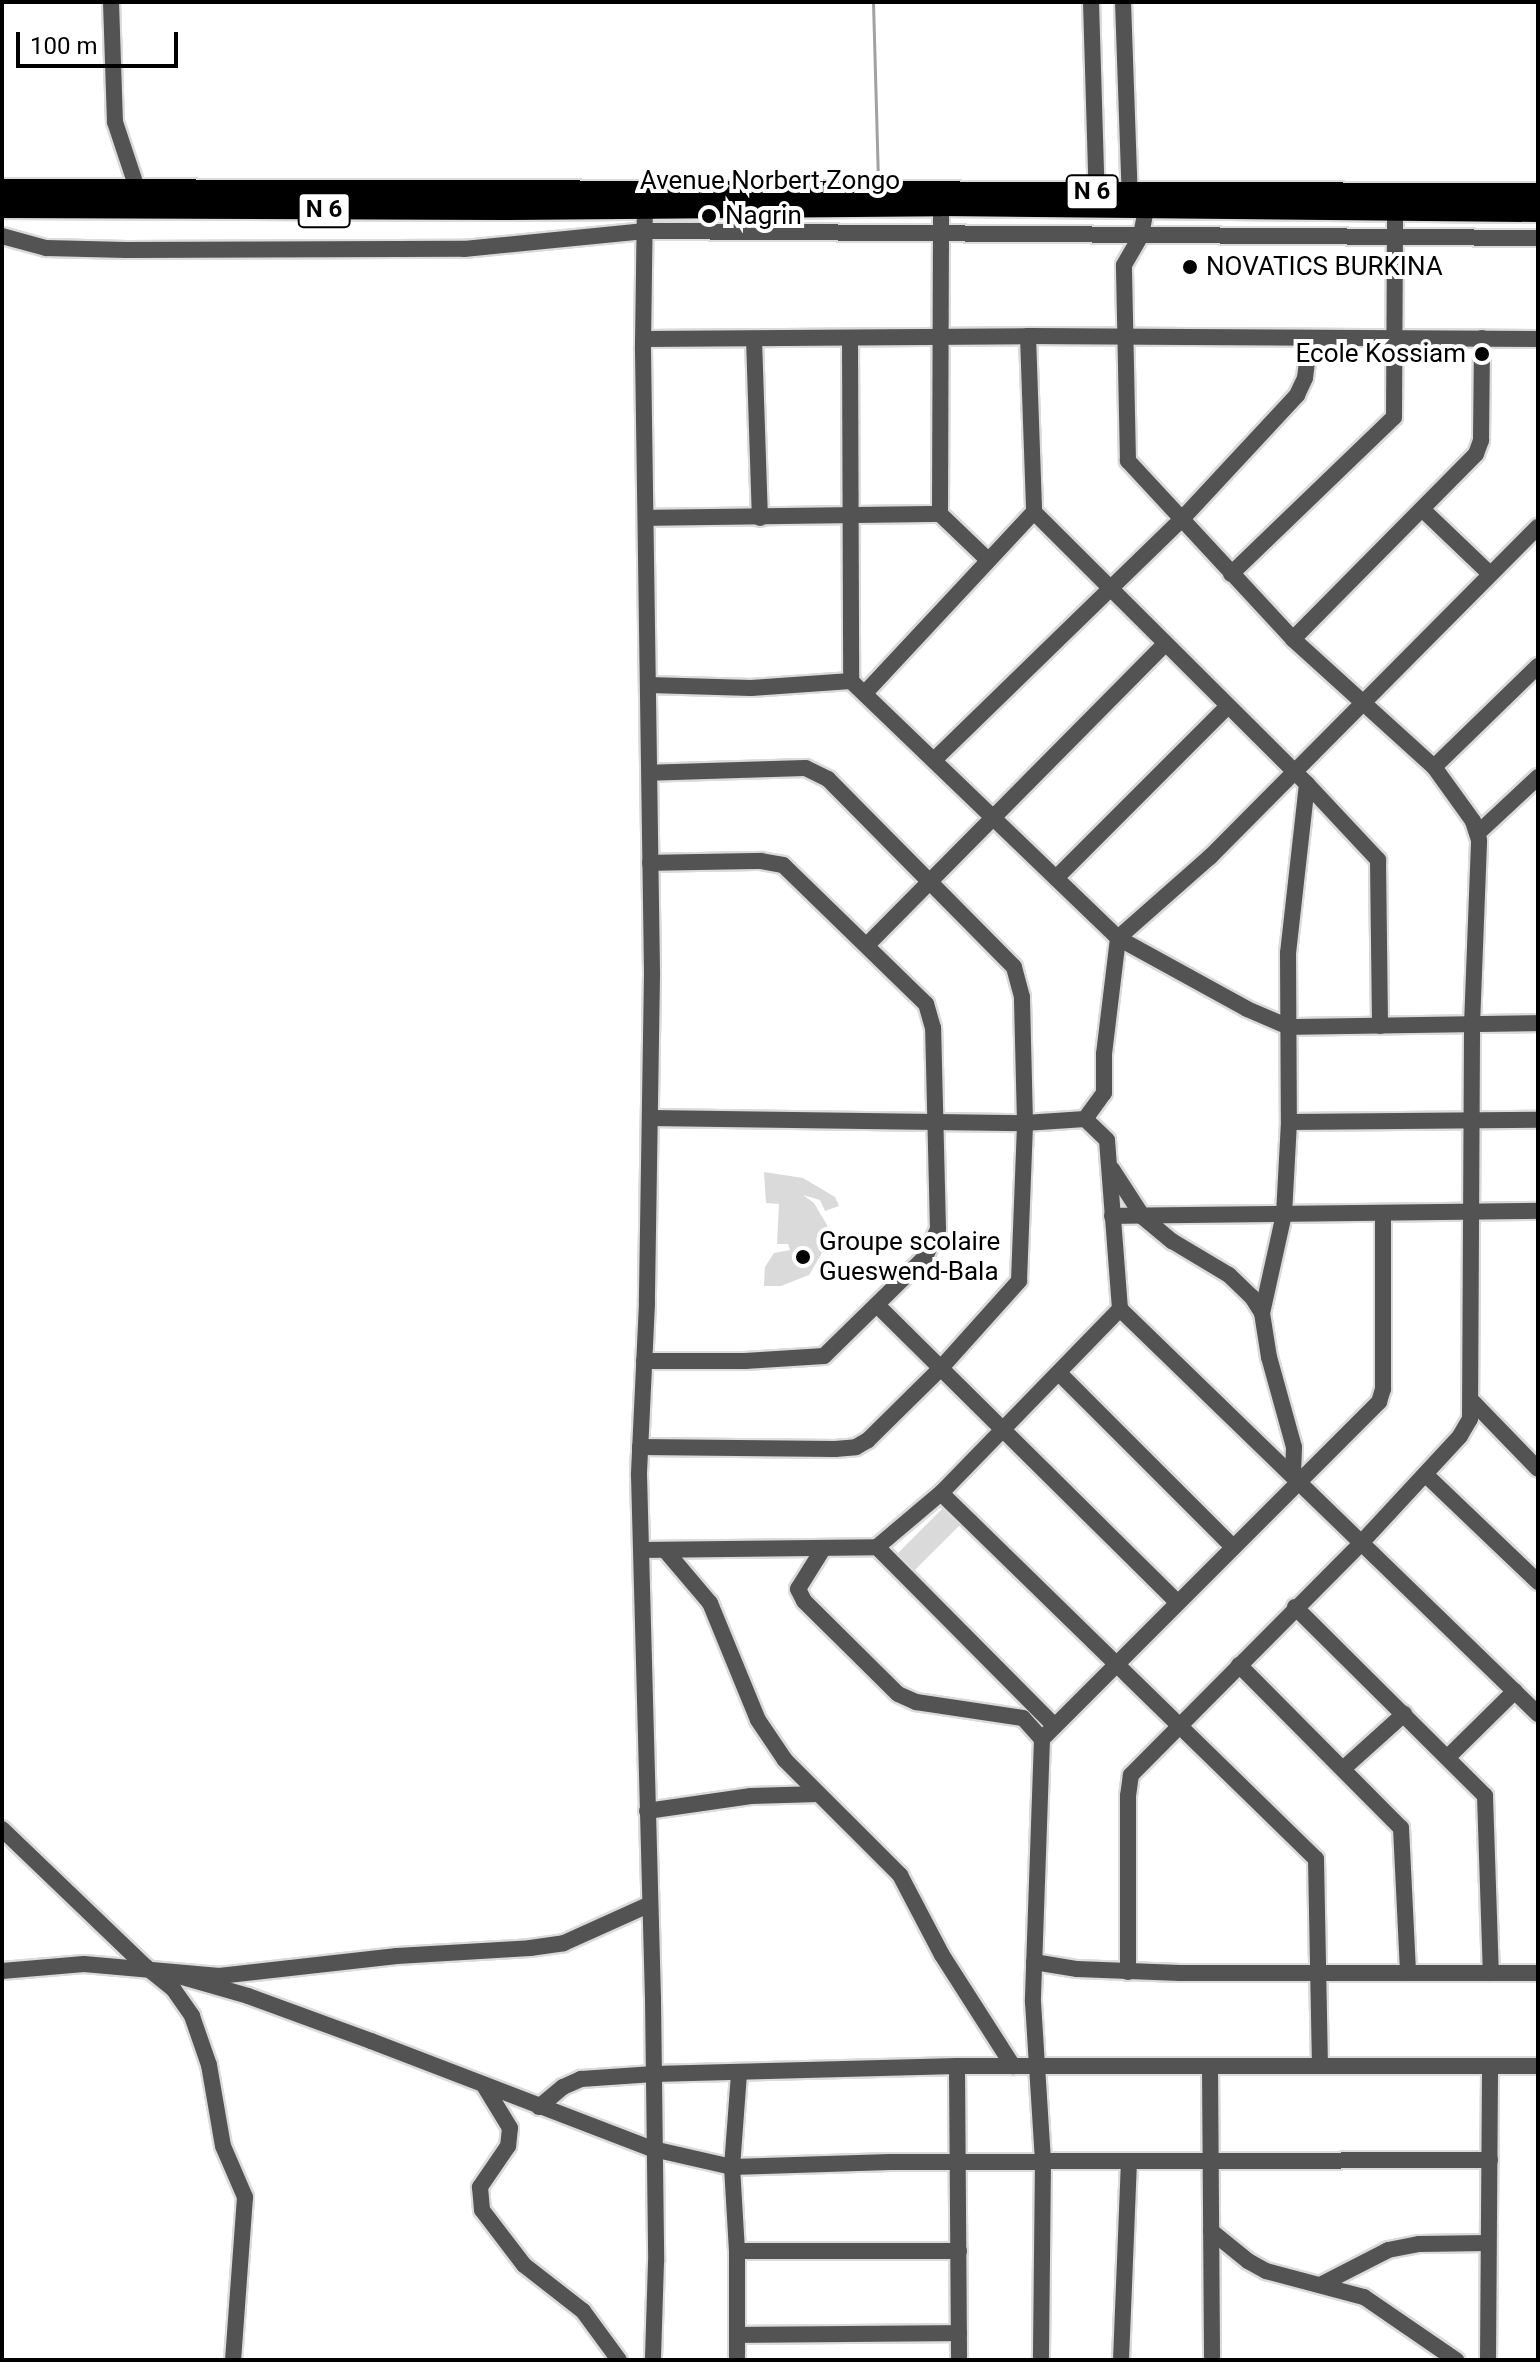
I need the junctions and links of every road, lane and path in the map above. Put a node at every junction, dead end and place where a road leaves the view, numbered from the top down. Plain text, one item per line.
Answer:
1 (111, 2) edge
2 (1091, 2) edge
3 (1123, 2) edge
4 (137, 188) junction
5 (2, 189) edge
6 (1538, 193) edge
7 (645, 199) junction
8 (1097, 200) junction
9 (1135, 203) junction
10 (941, 206) junction
11 (2, 208) edge
12 (703, 208) junction
13 (1395, 212) junction
14 (1538, 212) edge
15 (645, 231) junction
16 (704, 232) junction
17 (941, 234) junction
18 (1141, 235) junction
19 (2, 236) edge
20 (1395, 237) junction
21 (1538, 238) edge
22 (938, 336) junction
23 (1028, 336) junction
24 (1125, 337) junction
25 (850, 338) junction
26 (1310, 338) junction
27 (1394, 338) junction
28 (1482, 338) junction
29 (644, 339) junction
30 (754, 339) junction
31 (1538, 339) edge
32 (1422, 509) junction
33 (1034, 512) junction
34 (940, 514) junction
35 (848, 516) junction
36 (646, 518) junction
37 (760, 518) junction
38 (1181, 520) junction
39 (1538, 527) edge
40 (987, 559) junction
41 (1489, 573) junction
42 (1231, 574) junction
43 (1109, 586) junction
44 (1293, 639) junction
45 (1165, 644) junction
46 (1538, 666) edge
47 (851, 681) junction
48 (649, 685) junction
49 (865, 693) junction
50 (1364, 704) junction
51 (1228, 706) junction
52 (934, 760) junction
53 (1434, 767) junction
54 (1294, 772) junction
55 (650, 773) junction
56 (1538, 777) edge
57 (1307, 784) junction
58 (993, 817) junction
59 (1478, 833) junction
60 (650, 863) junction
61 (1056, 878) junction
62 (928, 882) junction
63 (1118, 938) junction
64 (868, 944) junction
65 (1538, 1023) edge
66 (1472, 1025) junction
67 (1380, 1026) junction
68 (1289, 1027) junction
69 (650, 1118) junction
70 (1085, 1119) junction
71 (1538, 1120) edge
72 (1471, 1121) junction
73 (1289, 1122) junction
74 (935, 1123) junction
75 (1025, 1123) junction
76 (1110, 1165) junction
77 (1538, 1211) edge
78 (1471, 1212) junction
79 (1383, 1213) junction
80 (1284, 1214) junction
81 (1112, 1216) junction
82 (1143, 1217) junction
83 (879, 1307) junction
84 (1120, 1309) junction
85 (1262, 1313) junction
86 (644, 1361) junction
87 (941, 1368) junction
88 (1060, 1374) junction
89 (1473, 1402) junction
90 (1003, 1431) junction
91 (640, 1447) junction
92 (1538, 1469) edge
93 (1426, 1475) junction
94 (1296, 1478) junction
95 (941, 1493) junction
96 (1362, 1542) junction
97 (877, 1547) junction
98 (1233, 1547) junction
99 (823, 1549) junction
100 (642, 1550) junction
101 (665, 1550) junction
102 (1538, 1582) edge
103 (1177, 1602) junction
104 (1295, 1607) junction
105 (1118, 1664) junction
106 (1239, 1665) junction
107 (1515, 1691) junction
108 (1404, 1714) junction
109 (1538, 1714) edge
110 (1178, 1724) junction
111 (1055, 1726) junction
112 (1042, 1739) junction
113 (1448, 1757) junction
114 (1344, 1768) junction
115 (818, 1794) junction
116 (647, 1811) junction
117 (2, 1829) edge
118 (648, 1905) junction
119 (1034, 1962) junction
120 (146, 1967) junction
121 (2, 1971) edge
122 (1128, 1972) junction
123 (1320, 1973) junction
124 (1408, 1973) junction
125 (1491, 1973) junction
126 (1538, 1973) edge
127 (172, 1974) junction
128 (1320, 2064) junction
129 (957, 2066) junction
130 (1013, 2066) junction
131 (1037, 2066) junction
132 (1210, 2066) junction
133 (1490, 2066) junction
134 (1538, 2066) edge
135 (739, 2073) junction
136 (654, 2074) junction
137 (485, 2087) junction
138 (539, 2107) junction
139 (653, 2149) junction
140 (1490, 2160) junction
141 (960, 2161) junction
142 (1043, 2161) junction
143 (1129, 2161) junction
144 (1212, 2161) junction
145 (732, 2167) junction
146 (1211, 2231) junction
147 (1488, 2243) junction
148 (737, 2251) junction
149 (959, 2251) junction
150 (1320, 2285) junction
151 (959, 2333) junction
152 (737, 2335) junction
153 (233, 2360) edge
154 (619, 2360) edge
155 (653, 2360) edge
156 (737, 2360) edge
157 (959, 2360) edge
158 (1041, 2360) edge
159 (1121, 2360) edge
160 (1212, 2360) edge
161 (1456, 2360) edge
162 (1488, 2360) edge

1 - 4 street
2 - 8 street
3 - 9 street
4 - 5 main road, Avenue Norbert Zongo / N 6
4 - 7 main road, Avenue Norbert Zongo / N 6
6 - 9 main road, Avenue Norbert Zongo / N 6
7 - 8 main road, Avenue Norbert Zongo / N 6
7 - 11 main road, Avenue Norbert Zongo / N 6
7 - 12 main road, Avenue Norbert Zongo / N 6
7 - 15 street
8 - 9 main road, Avenue Norbert Zongo / N 6
8 - 10 main road, Avenue Norbert Zongo / N 6
9 - 13 main road, Avenue Norbert Zongo / N 6
9 - 18 street
10 - 12 main road, Avenue Norbert Zongo / N 6
10 - 17 street
12 - 16 street
13 - 14 main road, Avenue Norbert Zongo / N 6
13 - 20 street
15 - 16 street
15 - 19 street
15 - 29 street
16 - 17 street
17 - 18 street
17 - 22 street
18 - 20 street
18 - 24 street
20 - 21 street
20 - 27 street
22 - 23 street
22 - 25 street
22 - 34 street
23 - 24 street
23 - 33 street
24 - 26 street
24 - 38 street
25 - 30 street
25 - 35 street
26 - 27 street
26 - 38 street
27 - 28 street
27 - 42 street
28 - 31 street
28 - 32 street
29 - 30 street
29 - 36 street
30 - 37 street
32 - 41 street
32 - 44 street
33 - 40 street
33 - 43 street
34 - 35 street
34 - 40 street
35 - 37 street
35 - 47 street
36 - 37 street
36 - 48 street
38 - 42 street
38 - 43 street
39 - 41 street
40 - 49 street
41 - 50 street
42 - 44 street
43 - 45 street
43 - 52 street
44 - 50 street
45 - 51 street
45 - 58 street
46 - 53 street
47 - 48 street
47 - 49 street
48 - 55 street
49 - 52 street
50 - 53 street
50 - 54 street
51 - 54 street
51 - 61 street
52 - 58 street
53 - 59 street
54 - 57 street
54 - 63 street
55 - 60 street
55 - 62 street
56 - 59 street
57 - 67 street
57 - 68 street
58 - 61 street
58 - 62 street
59 - 66 street
60 - 64 street
60 - 69 street
61 - 63 street
62 - 64 street
62 - 75 street
63 - 68 street
63 - 70 street
64 - 74 street
65 - 66 street
66 - 67 street
66 - 72 street
67 - 68 street
68 - 73 street
69 - 74 street
69 - 86 street
70 - 75 street
70 - 76 street
71 - 72 street
72 - 73 street
72 - 78 street
73 - 80 street
74 - 75 street
74 - 83 street
75 - 87 street
76 - 81 street
76 - 82 street
77 - 78 street
78 - 79 street
78 - 89 street
79 - 80 street
79 - 94 street
80 - 82 street
80 - 85 street
81 - 82 street
81 - 84 street
82 - 85 street
83 - 86 street
83 - 87 street
84 - 88 street
84 - 94 street
85 - 94 street
86 - 91 street
87 - 90 street
87 - 91 street
88 - 90 street
88 - 98 street
89 - 92 street
89 - 93 street
90 - 95 street
90 - 103 street
91 - 100 street
93 - 96 street
93 - 102 street
94 - 96 street
94 - 98 street
95 - 97 street
95 - 105 street
96 - 104 street
96 - 107 street
97 - 99 street
97 - 111 street
98 - 103 street
99 - 101 street
99 - 112 street
100 - 101 street
100 - 116 street
101 - 115 street
103 - 105 street
104 - 106 street
104 - 108 street
105 - 110 street
105 - 111 street
106 - 110 street
106 - 114 street
107 - 109 street
107 - 113 street
108 - 113 street
108 - 114 street
110 - 122 street
110 - 123 street
111 - 112 street
112 - 119 street
113 - 125 street
114 - 124 street
115 - 116 street
115 - 130 street
116 - 118 street
117 - 120 street
118 - 127 street
118 - 136 street
119 - 122 street
119 - 131 street
120 - 121 street
120 - 127 street
120 - 153 street
122 - 123 street
123 - 124 street
123 - 128 street
124 - 125 street
125 - 126 street
127 - 137 street
128 - 132 street
128 - 133 street
129 - 130 street
129 - 135 street
129 - 141 street
130 - 131 street
131 - 132 street
131 - 142 street
132 - 144 street
133 - 134 street
133 - 140 street
135 - 136 street
135 - 145 street
136 - 138 street
136 - 139 street
137 - 138 street
137 - 154 street
138 - 139 street
139 - 145 street
139 - 155 street
140 - 144 street
140 - 147 street
141 - 142 street
141 - 145 street
141 - 149 street
142 - 143 street
142 - 158 street
143 - 144 street
143 - 159 street
144 - 146 street
145 - 148 street
146 - 150 street
146 - 160 street
147 - 150 street
147 - 162 street
148 - 149 street
148 - 152 street
149 - 151 street
150 - 161 street
151 - 152 street
151 - 157 street
152 - 156 street

